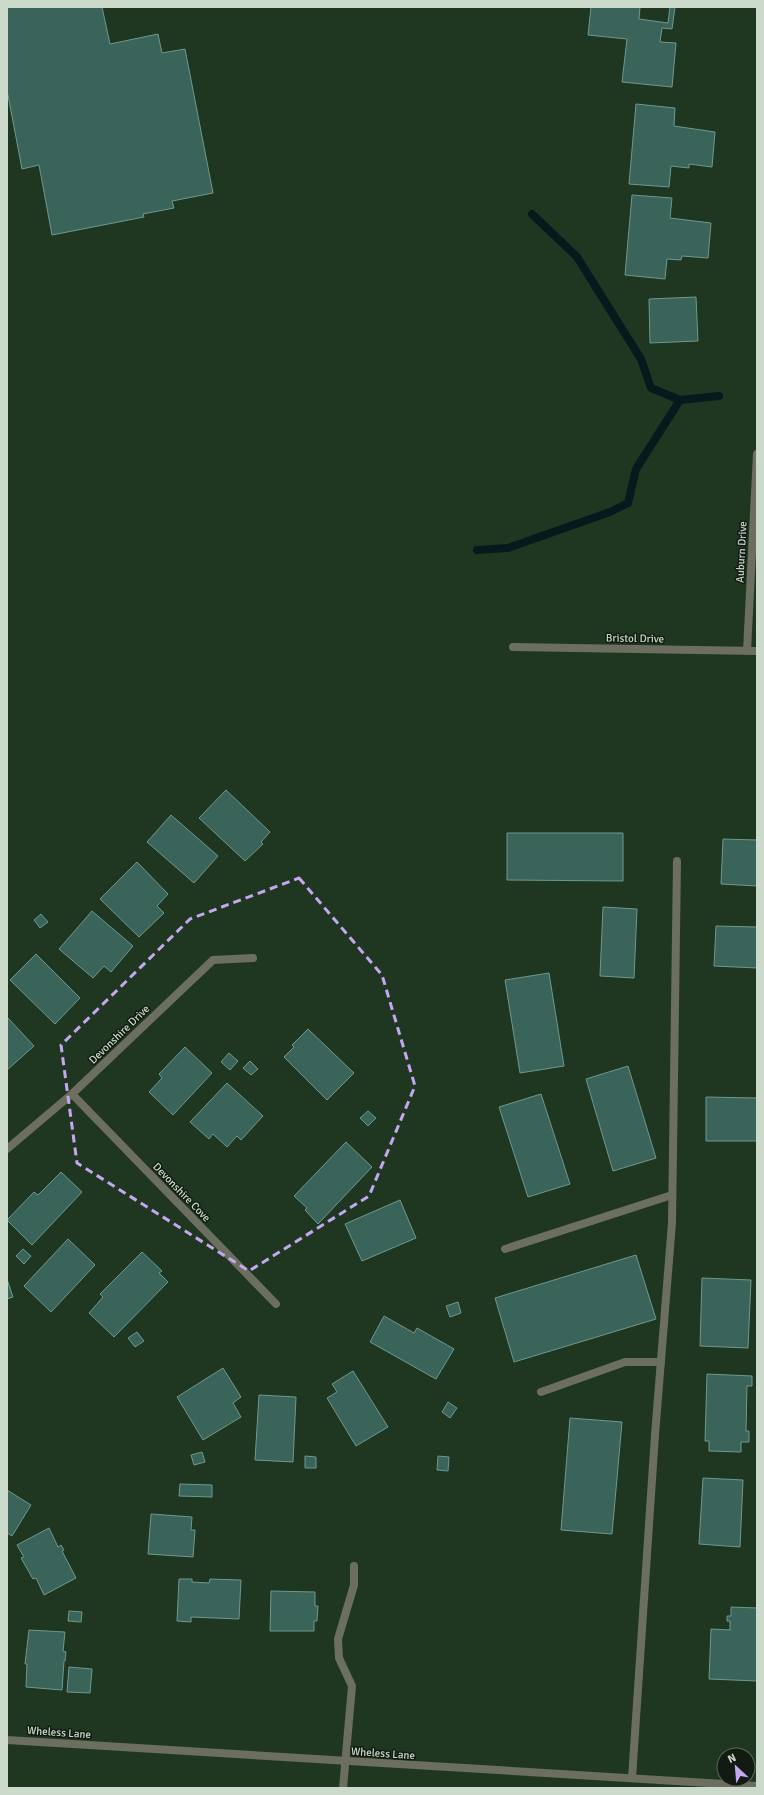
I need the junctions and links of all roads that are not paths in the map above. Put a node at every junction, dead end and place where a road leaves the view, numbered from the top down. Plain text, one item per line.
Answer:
1 (757, 454) edge
2 (513, 647) dead end
3 (747, 651) junction
4 (757, 651) edge
5 (677, 861) dead end
6 (253, 958) dead end
7 (72, 1094) junction
8 (7, 1148) edge
9 (672, 1195) junction
10 (505, 1249) dead end
11 (276, 1304) dead end
12 (661, 1362) junction
13 (541, 1392) dead end
14 (354, 1566) dead end
15 (7, 1740) edge
16 (346, 1761) junction
17 (632, 1778) junction
18 (757, 1786) edge
19 (343, 1788) edge

1 - 3 street, Auburn Drive
2 - 3 street, Bristol Drive
3 - 4 street, Bristol Drive
5 - 9 street
6 - 7 street, Devonshire Drive
7 - 8 street, Devonshire Drive
7 - 11 street, Devonshire Cove
9 - 10 street
9 - 12 street
12 - 13 street
12 - 17 street
14 - 16 street
15 - 16 street, Wheless Lane
16 - 17 street, Wheless Lane
16 - 19 street
17 - 18 street, Wheless Lane

